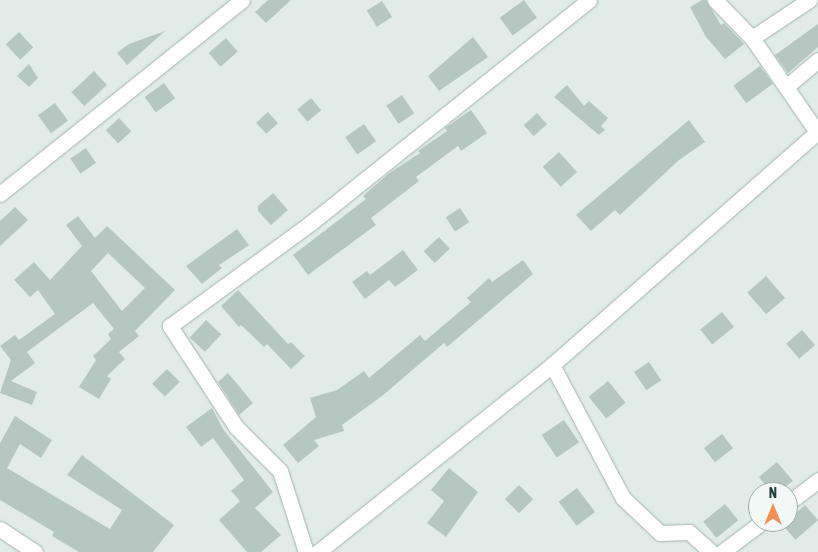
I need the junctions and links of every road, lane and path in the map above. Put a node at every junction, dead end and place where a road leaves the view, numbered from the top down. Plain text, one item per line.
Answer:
1 (242, 0) edge
2 (589, 0) edge
3 (809, 0) edge
4 (721, 3) edge
5 (752, 38) junction
6 (818, 60) edge
7 (786, 87) junction
8 (818, 132) edge
9 (0, 194) edge
10 (552, 365) junction
11 (818, 480) edge
12 (798, 495) edge
13 (0, 529) edge
14 (749, 532) edge
15 (35, 552) edge
16 (306, 552) edge
17 (318, 552) edge
18 (711, 552) edge
19 (722, 552) edge

1 - 9 street
2 - 16 street
3 - 5 street
4 - 5 street
5 - 7 street
6 - 7 street
7 - 8 street
8 - 10 street
10 - 17 street
10 - 18 street
11 - 12 street
13 - 15 street
14 - 19 street

